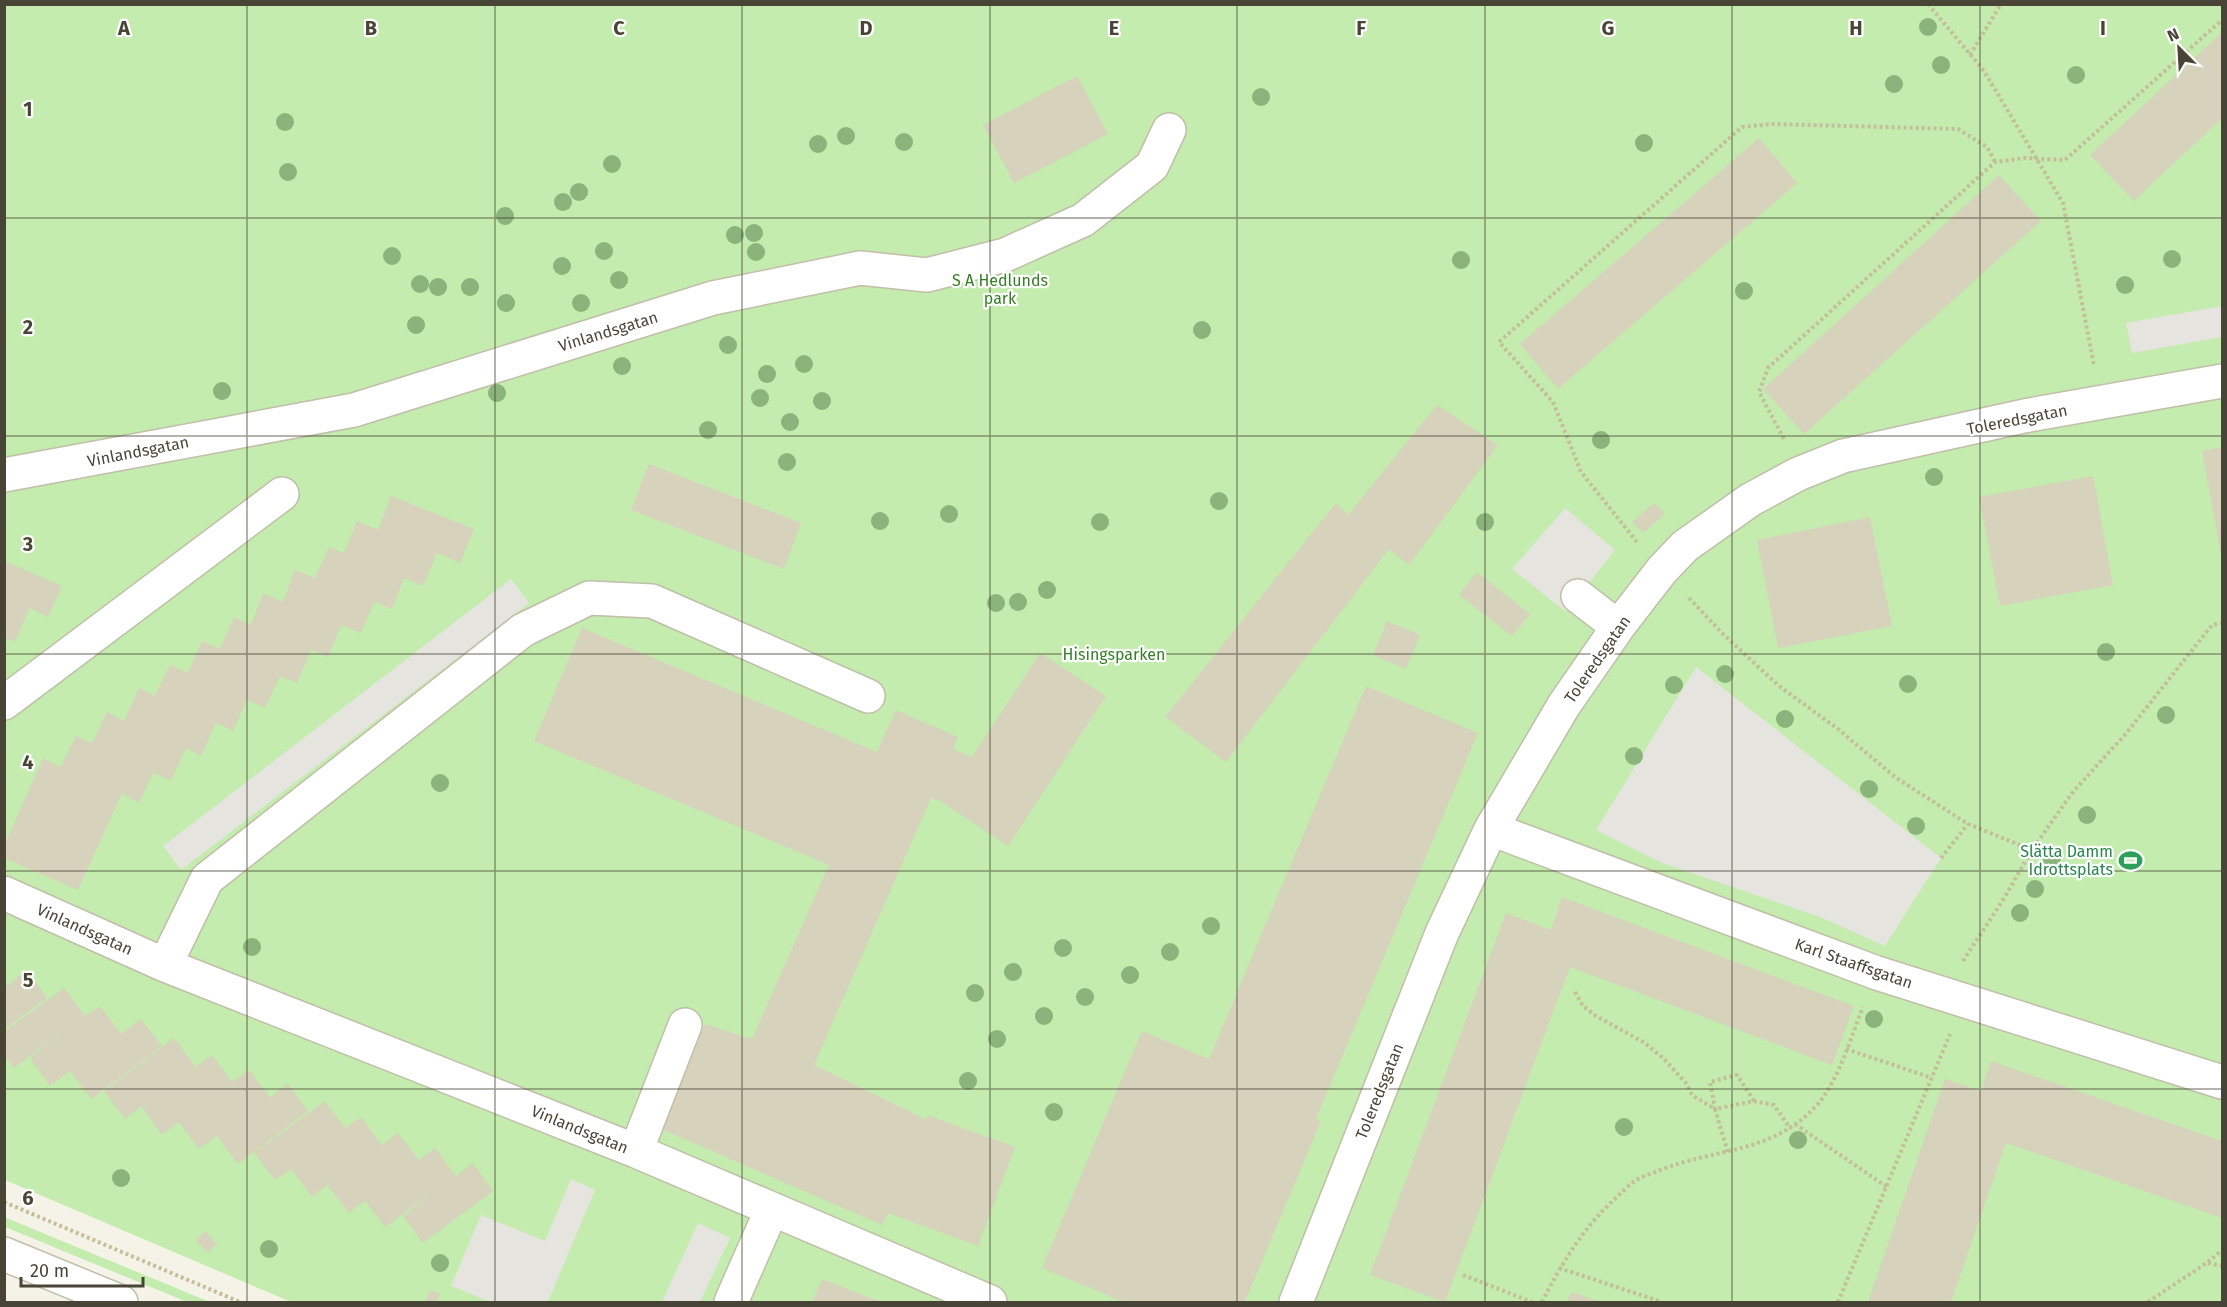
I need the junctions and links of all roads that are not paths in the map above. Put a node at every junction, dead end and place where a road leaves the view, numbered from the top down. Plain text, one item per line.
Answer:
1 (1169, 130) dead end
2 (2223, 381) edge
3 (4, 475) edge
4 (282, 494) dead end
5 (1578, 596) dead end
6 (1618, 627) junction
7 (868, 696) dead end
8 (4, 703) edge
9 (1491, 829) junction
10 (4, 893) edge
11 (165, 965) junction
12 (685, 1025) dead end
13 (2223, 1082) edge
14 (636, 1151) junction
15 (772, 1209) junction
16 (4, 1254) edge
17 (121, 1302) edge
18 (731, 1302) edge
19 (990, 1302) edge
20 (1296, 1302) edge

1 - 3 street, Vinlandsgatan
2 - 6 street, Toleredsgatan
4 - 8 street
5 - 6 street
6 - 9 street, Toleredsgatan
7 - 11 street
9 - 13 street, Karl Staaffsgatan
9 - 20 street, Toleredsgatan
10 - 11 street, Vinlandsgatan
11 - 14 street, Vinlandsgatan
12 - 14 street
14 - 15 street, Vinlandsgatan
15 - 18 street
15 - 19 street, Vinlandsgatan
16 - 17 street

